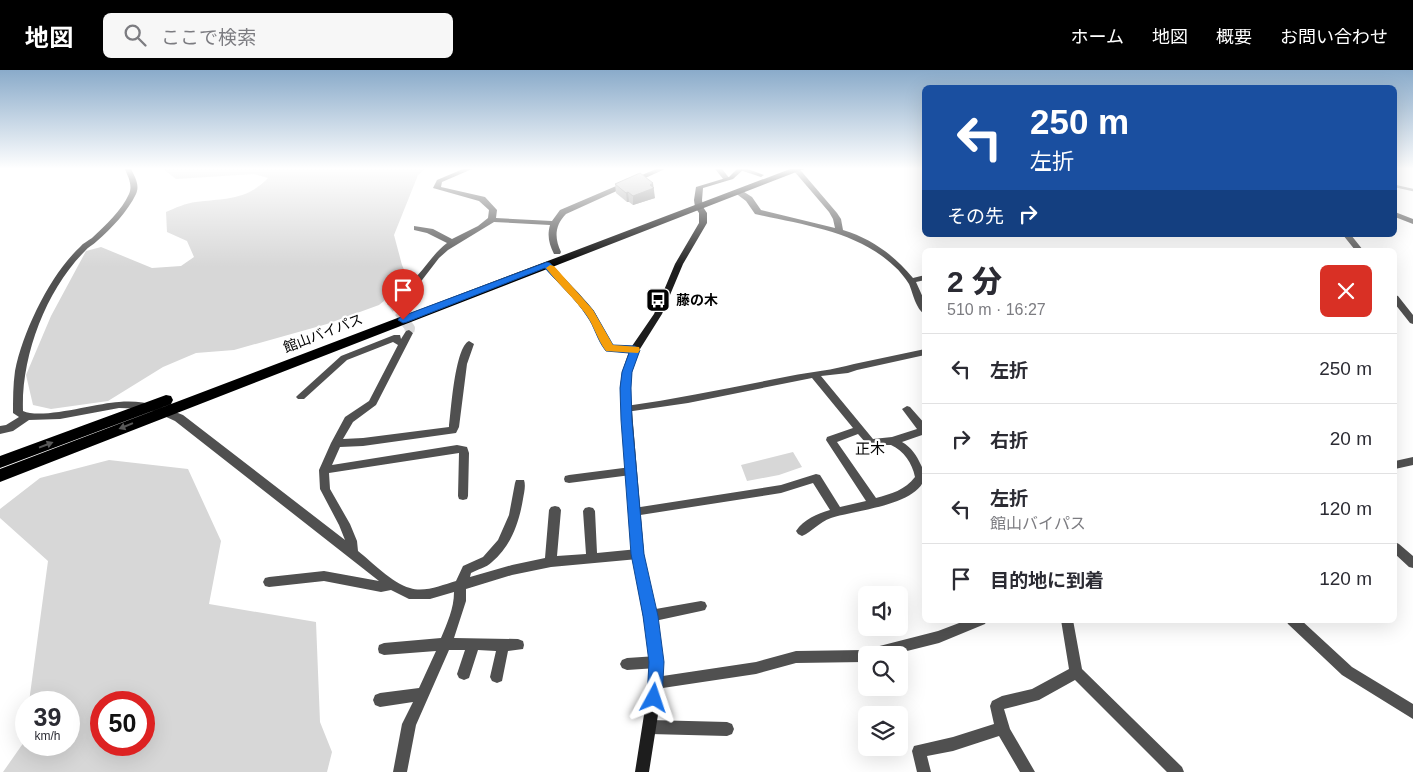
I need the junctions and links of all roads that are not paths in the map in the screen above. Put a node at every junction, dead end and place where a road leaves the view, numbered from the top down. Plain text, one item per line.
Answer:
1 (128, 202) edge
2 (485, 202) edge
3 (587, 202) edge
4 (703, 202) edge
5 (705, 202) edge
6 (751, 202) edge
7 (824, 202) edge
8 (698, 204) junction
9 (1397, 215) edge
10 (491, 220) junction
11 (1413, 222) edge
12 (555, 223) junction
13 (417, 228) dead end
14 (840, 231) junction
15 (1349, 237) edge
16 (453, 243) junction
17 (1358, 248) edge
18 (557, 252) junction
19 (547, 264) junction
20 (922, 279) edge
21 (911, 281) junction
22 (921, 291) edge
23 (1397, 301) edge
24 (391, 304) dead end
25 (922, 306) edge
26 (1413, 321) edge
27 (409, 333) tunnel mouth
28 (404, 344) junction
29 (470, 344) dead end
30 (635, 350) junction
31 (922, 353) edge
32 (814, 374) junction
33 (301, 397) dead end
34 (150, 406) junction
35 (626, 409) junction
36 (907, 409) dead end
37 (165, 411) junction
38 (27, 417) junction
39 (922, 428) edge
40 (0, 430) edge
41 (860, 430) junction
42 (922, 431) edge
43 (893, 441) junction
44 (336, 443) junction
45 (1413, 461) edge
46 (0, 462) edge
47 (1397, 465) edge
48 (324, 470) junction
49 (631, 471) junction
50 (0, 476) edge
51 (569, 479) dead end
52 (520, 483) dead end
53 (463, 496) dead end
54 (873, 502) junction
55 (555, 510) dead end
56 (589, 511) dead end
57 (634, 512) junction
58 (837, 512) junction
59 (802, 530) dead end
60 (1397, 549) edge
61 (353, 553) junction
62 (638, 554) junction
63 (592, 559) junction
64 (551, 562) junction
65 (1413, 563) edge
66 (268, 582) dead end
67 (392, 585) junction
68 (460, 586) junction
69 (702, 606) dead end
70 (650, 616) junction
71 (974, 623) edge
72 (1067, 623) edge
73 (1295, 623) edge
74 (445, 644) junction
75 (473, 644) junction
76 (503, 645) junction
77 (518, 645) dead end
78 (384, 649) dead end
79 (657, 662) junction
80 (627, 664) dead end
81 (1076, 672) junction
82 (464, 674) dead end
83 (497, 677) dead end
84 (656, 683) junction
85 (424, 694) junction
86 (380, 700) dead end
87 (1413, 712) edge
88 (650, 727) junction
89 (1002, 728) junction
90 (727, 729) dead end
91 (400, 772) edge
92 (642, 772) edge
93 (924, 772) edge
94 (1028, 772) edge
95 (1176, 772) edge

1 - 38 street
2 - 10 street
3 - 12 street
4 - 8 highway, 館山バイパス
5 - 8 highway, 館山バイパス
6 - 14 street
7 - 14 street
8 - 18 highway, 館山バイパス
8 - 19 highway, 館山バイパス
8 - 30 main road
9 - 11 street
10 - 12 street
10 - 16 street
12 - 18 street
13 - 16 street
14 - 21 street
15 - 17 street
16 - 24 street
18 - 34 highway, 館山バイパス
19 - 30 street
19 - 37 highway, 館山バイパス
20 - 21 street
21 - 22 street
22 - 25 street
23 - 26 street
27 - 28 street
28 - 33 street
28 - 44 street
29 - 44 street
30 - 35 main road
31 - 32 street
32 - 35 street
32 - 41 street
34 - 37 street
34 - 38 street
46 -> 34 highway, 館山バイパス
35 - 49 main road
36 - 39 street
37 -> 50 highway, 館山バイパス
37 - 61 street
38 - 40 street
41 - 43 street
41 - 54 street
42 - 43 street
43 - 54 street
44 - 48 street
45 - 47 street
48 - 53 street
48 - 61 street
49 - 51 street
49 - 57 main road
52 - 68 street
54 - 58 street
55 - 64 street
56 - 63 street
57 - 58 street
57 - 62 main road
58 - 59 street
60 - 65 street
61 - 67 street
62 - 63 street
62 - 70 main road
63 - 64 street
64 - 68 street
66 - 67 street
67 - 68 street
68 - 74 street
69 - 70 street
70 - 79 main road
71 - 84 street
72 - 81 street
73 - 87 street
74 - 75 street
74 - 78 street
74 - 85 street
75 - 76 street
75 - 82 street
76 - 77 street
76 - 83 street
79 - 80 street
79 - 84 main road
81 - 89 street
81 - 95 street
84 - 88 main road
85 - 86 street
85 - 91 street
88 - 90 street
88 - 92 main road
89 - 93 street
89 - 94 street

